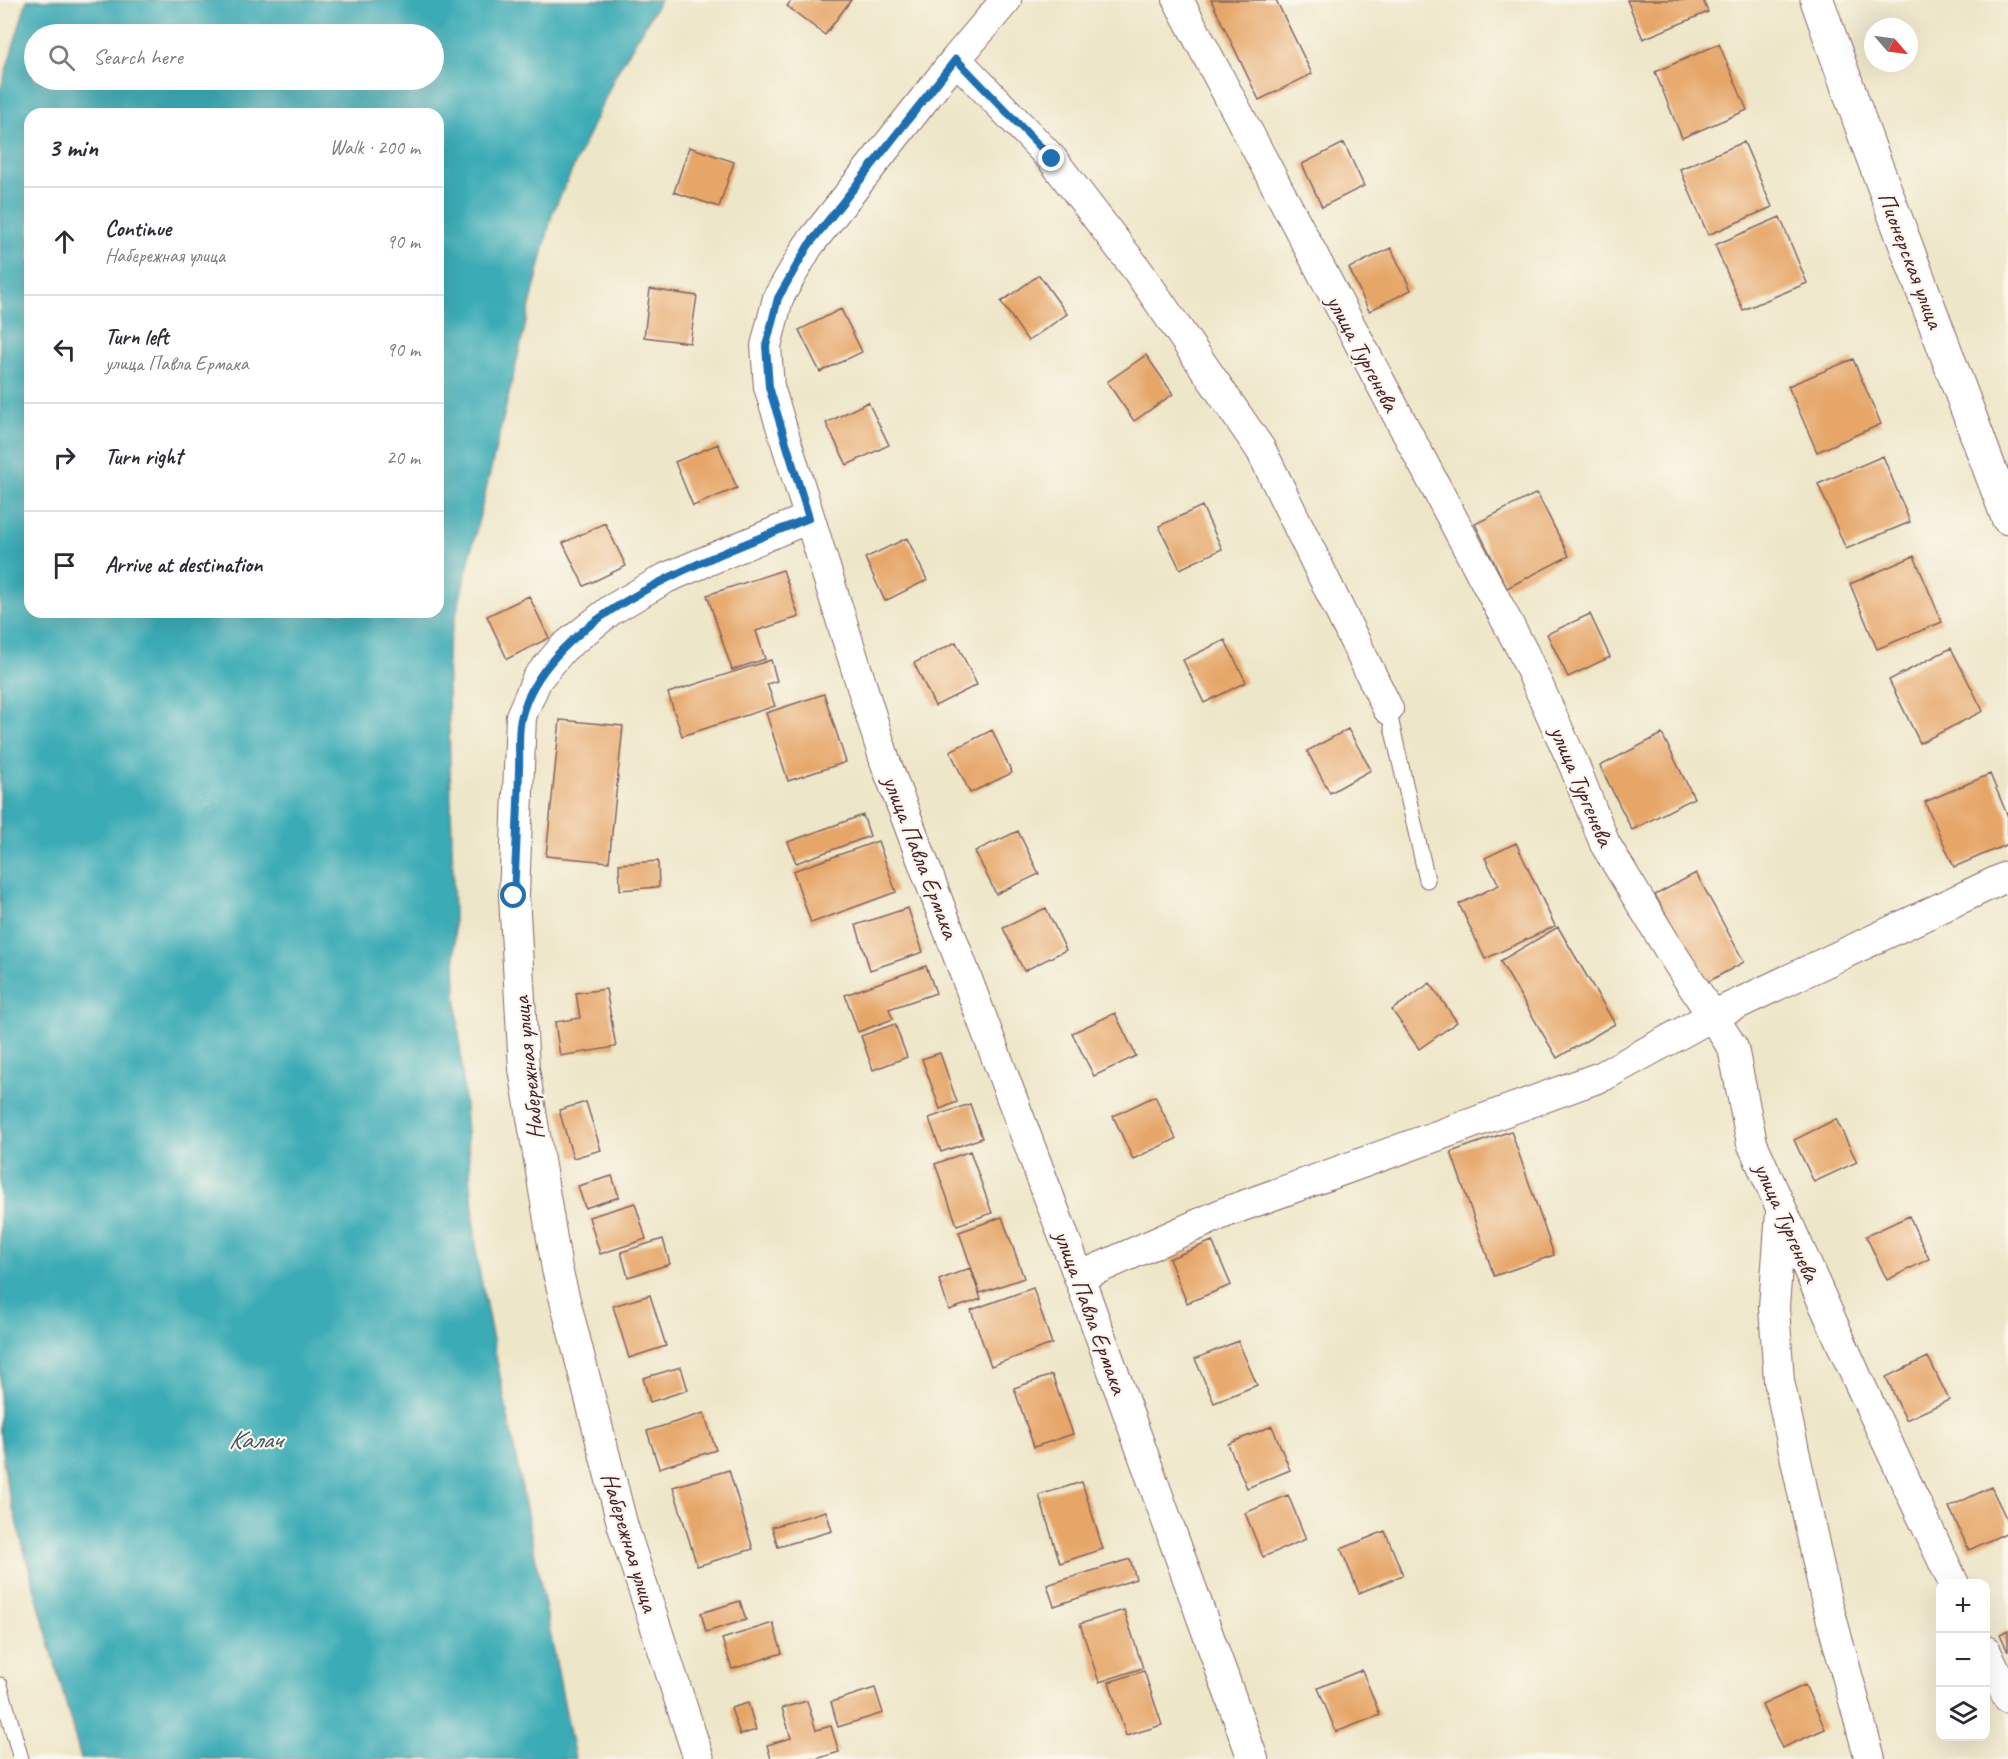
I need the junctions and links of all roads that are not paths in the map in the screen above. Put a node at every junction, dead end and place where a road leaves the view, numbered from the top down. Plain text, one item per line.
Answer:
1 (1006, 0) edge
2 (1178, 0) edge
3 (1817, 0) edge
4 (956, 59) junction
5 (809, 518) junction
6 (2008, 518) edge
7 (1388, 709) joint
8 (2008, 876) edge
9 (1427, 880) dead end
10 (1712, 1016) junction
11 (1781, 1209) junction
12 (1079, 1277) junction
13 (1952, 1579) edge
14 (1990, 1660) edge
15 (0, 1685) edge
16 (2008, 1698) edge
17 (21, 1759) edge
18 (699, 1759) edge
19 (1253, 1759) edge
20 (1870, 1759) edge

1 - 4 street, улица Павла Ермака
2 - 10 street, улица Тургенева
3 - 6 street, Пионерская улица
4 - 5 street, улица Павла Ермака
4 - 7 street
5 - 12 street, улица Павла Ермака
5 - 18 street, Набережная улица
7 - 9 lane
8 - 10 street
10 - 11 street, улица Тургенева
10 - 12 street
11 - 13 street, улица Тургенева
11 - 20 street
12 - 19 street, улица Павла Ермака
14 - 16 street
15 - 17 lane

